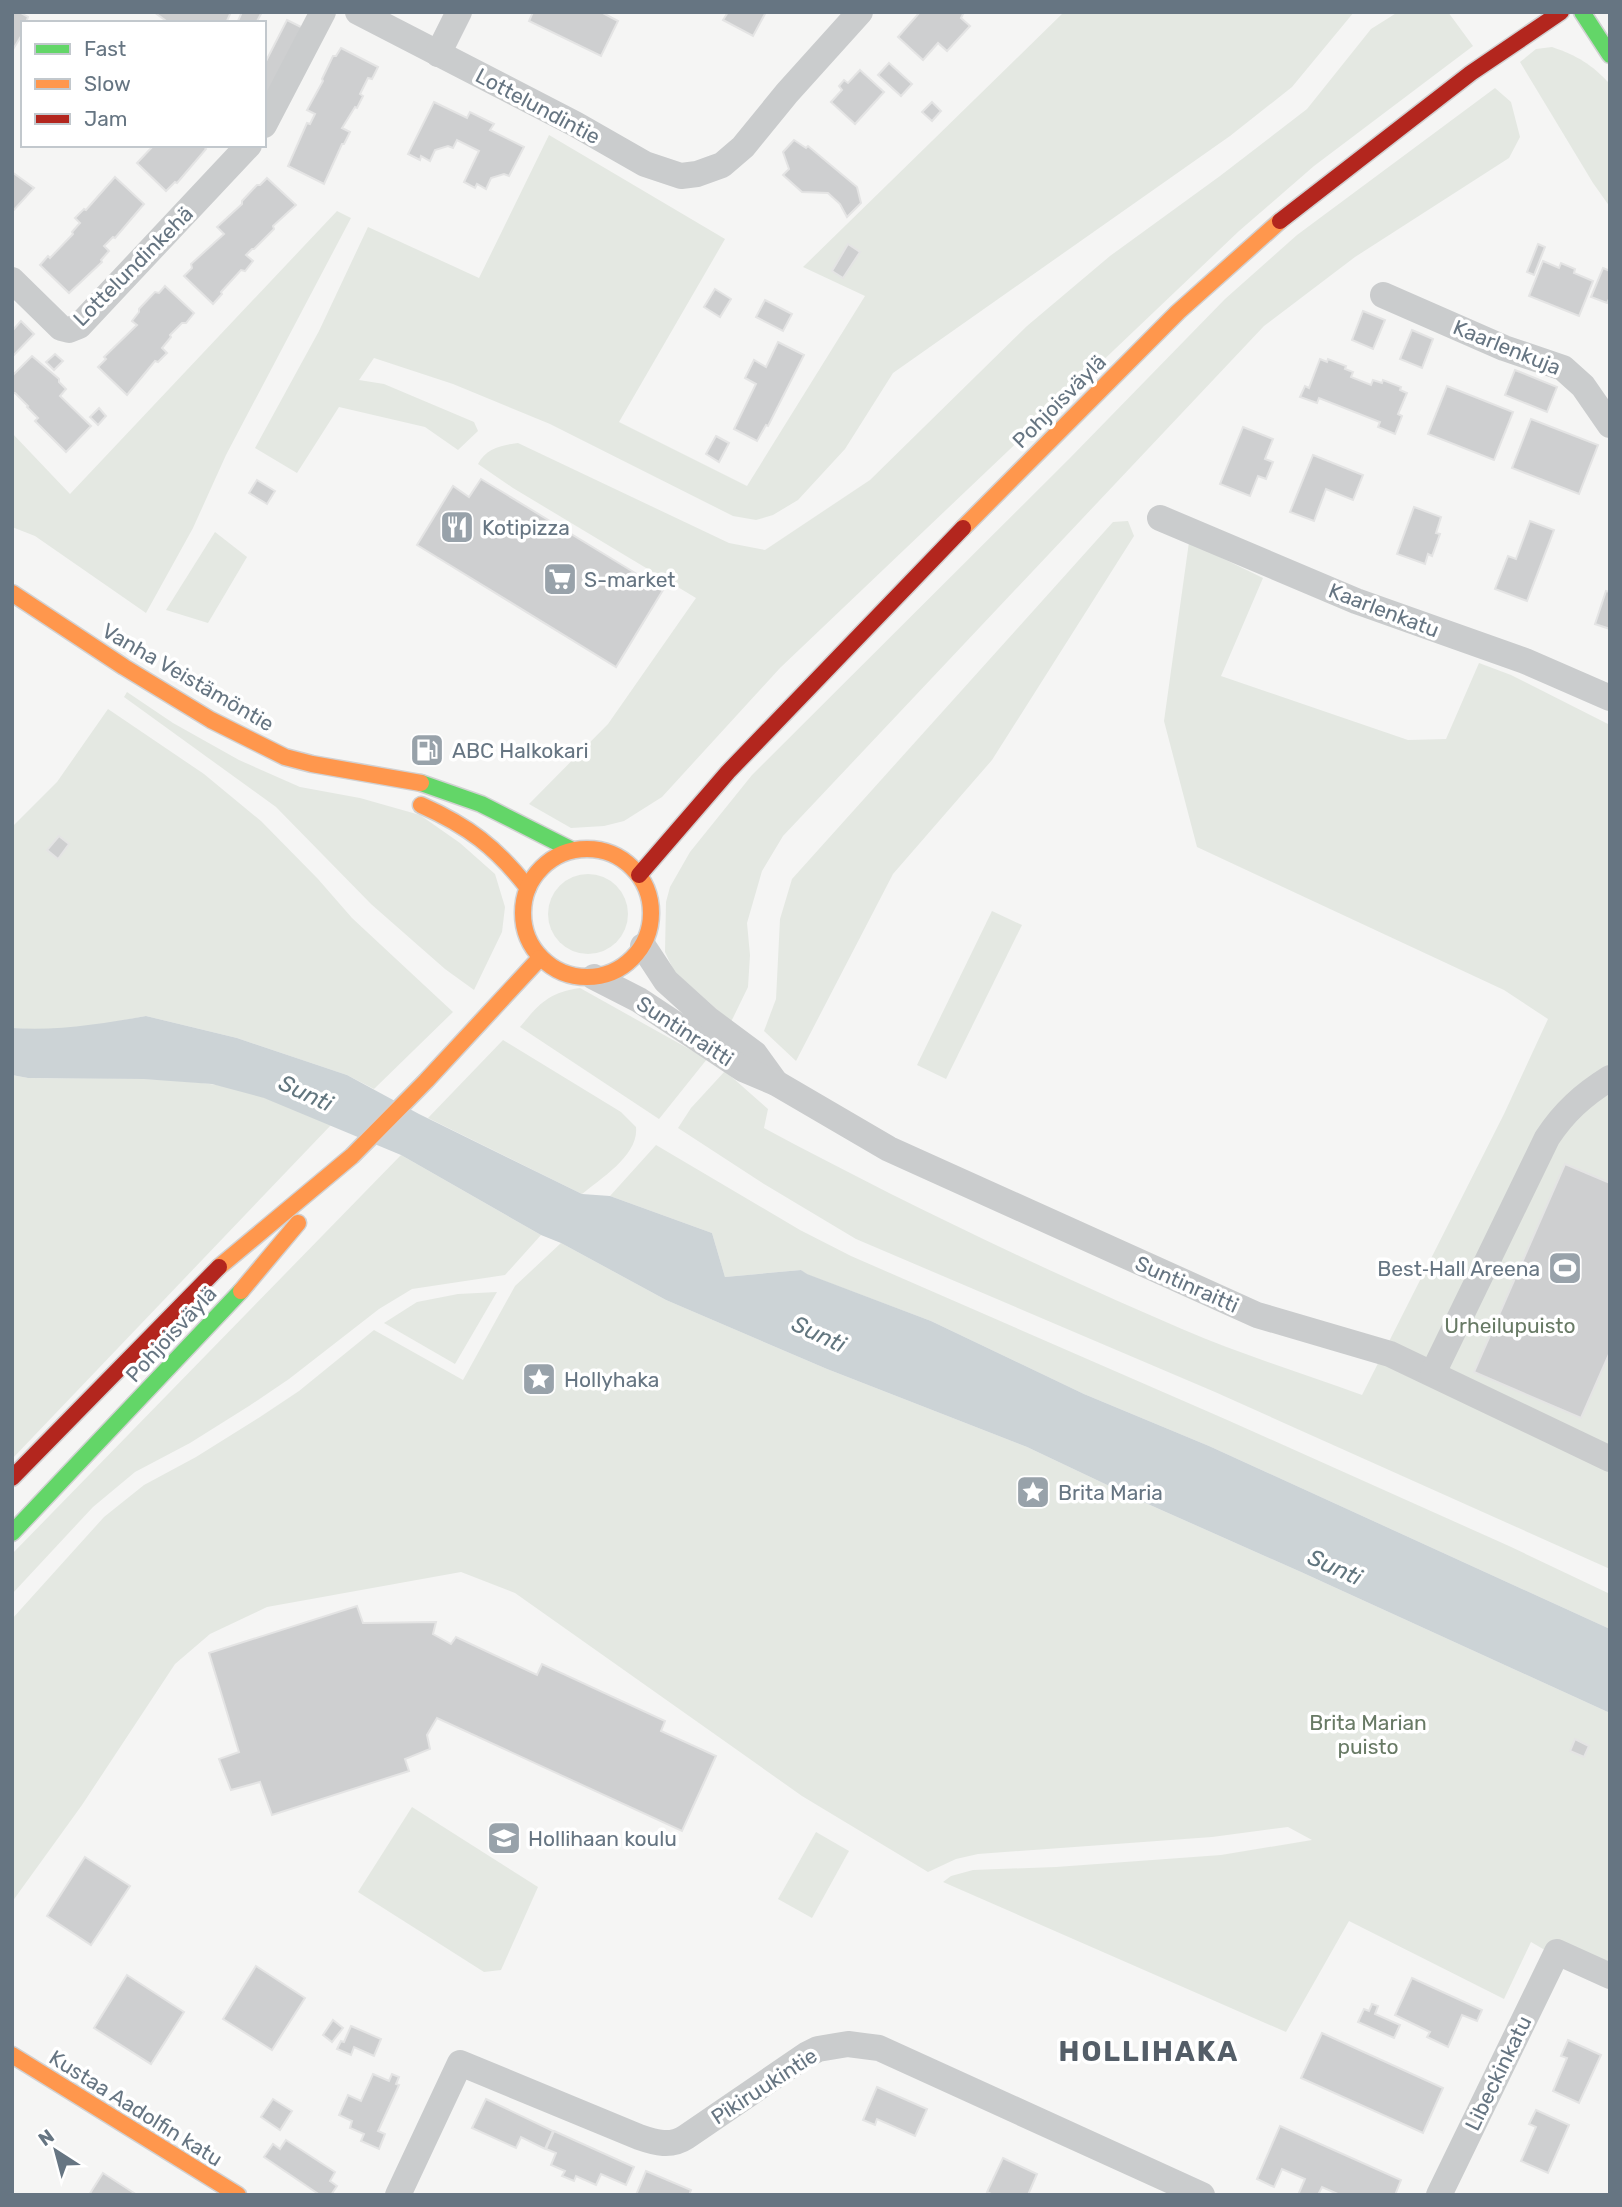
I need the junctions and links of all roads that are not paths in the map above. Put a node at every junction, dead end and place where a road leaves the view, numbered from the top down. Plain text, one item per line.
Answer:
1 (323, 12) edge
2 (358, 12) edge
3 (459, 12) edge
4 (860, 12) edge
5 (1560, 12) edge
6 (1582, 12) edge
7 (438, 54) junction
8 (1610, 55) edge
9 (266, 121) edge
10 (247, 147) edge
11 (12, 280) edge
12 (1383, 295) dead end
13 (1610, 425) edge
14 (1160, 519) dead end
15 (12, 593) edge
16 (1610, 698) edge
17 (353, 772) junction
18 (572, 850) junction
19 (639, 875) junction
20 (528, 888) junction
21 (643, 946) junction
22 (540, 958) junction
23 (594, 977) junction
24 (1610, 1078) edge
25 (776, 1083) junction
26 (352, 1156) junction
27 (1433, 1373) junction
28 (1610, 1459) edge
29 (12, 1478) edge
30 (12, 1533) edge
31 (1610, 1976) edge
32 (12, 2055) edge
33 (237, 2195) edge
34 (398, 2195) edge
35 (1202, 2195) edge
36 (1439, 2195) edge

1 - 9 street
2 - 7 street, Lottelundintie
3 - 7 street
4 - 7 street, Lottelundintie
5 - 19 main road, Pohjoisväylä
6 - 8 main road
10 - 11 street, Lottelundinkehä
12 - 13 street, Kaarlenkuja
14 - 16 street, Kaarlenkatu
15 - 17 main road, Vanha Veistämöntie
17 - 18 main road, Vanha Veistämöntie
17 - 20 main road, Vanha Veistämöntie
18 - 19 main road
18 - 20 main road
19 - 21 main road
20 - 22 main road
21 - 23 main road
21 - 25 street, Suntinraitti
22 - 23 main road
22 - 26 main road, Pohjoisväylä
23 - 25 street, Suntinraitti
24 - 27 street
25 - 27 street, Suntinraitti
26 - 29 main road, Pohjoisväylä
26 - 30 main road, Pohjoisväylä
27 - 28 street, Suntinraitti
31 - 36 street, Libeckinkatu
32 - 33 main road, Kustaa Aadolfin katu
34 - 35 street, Pikiruukintie

